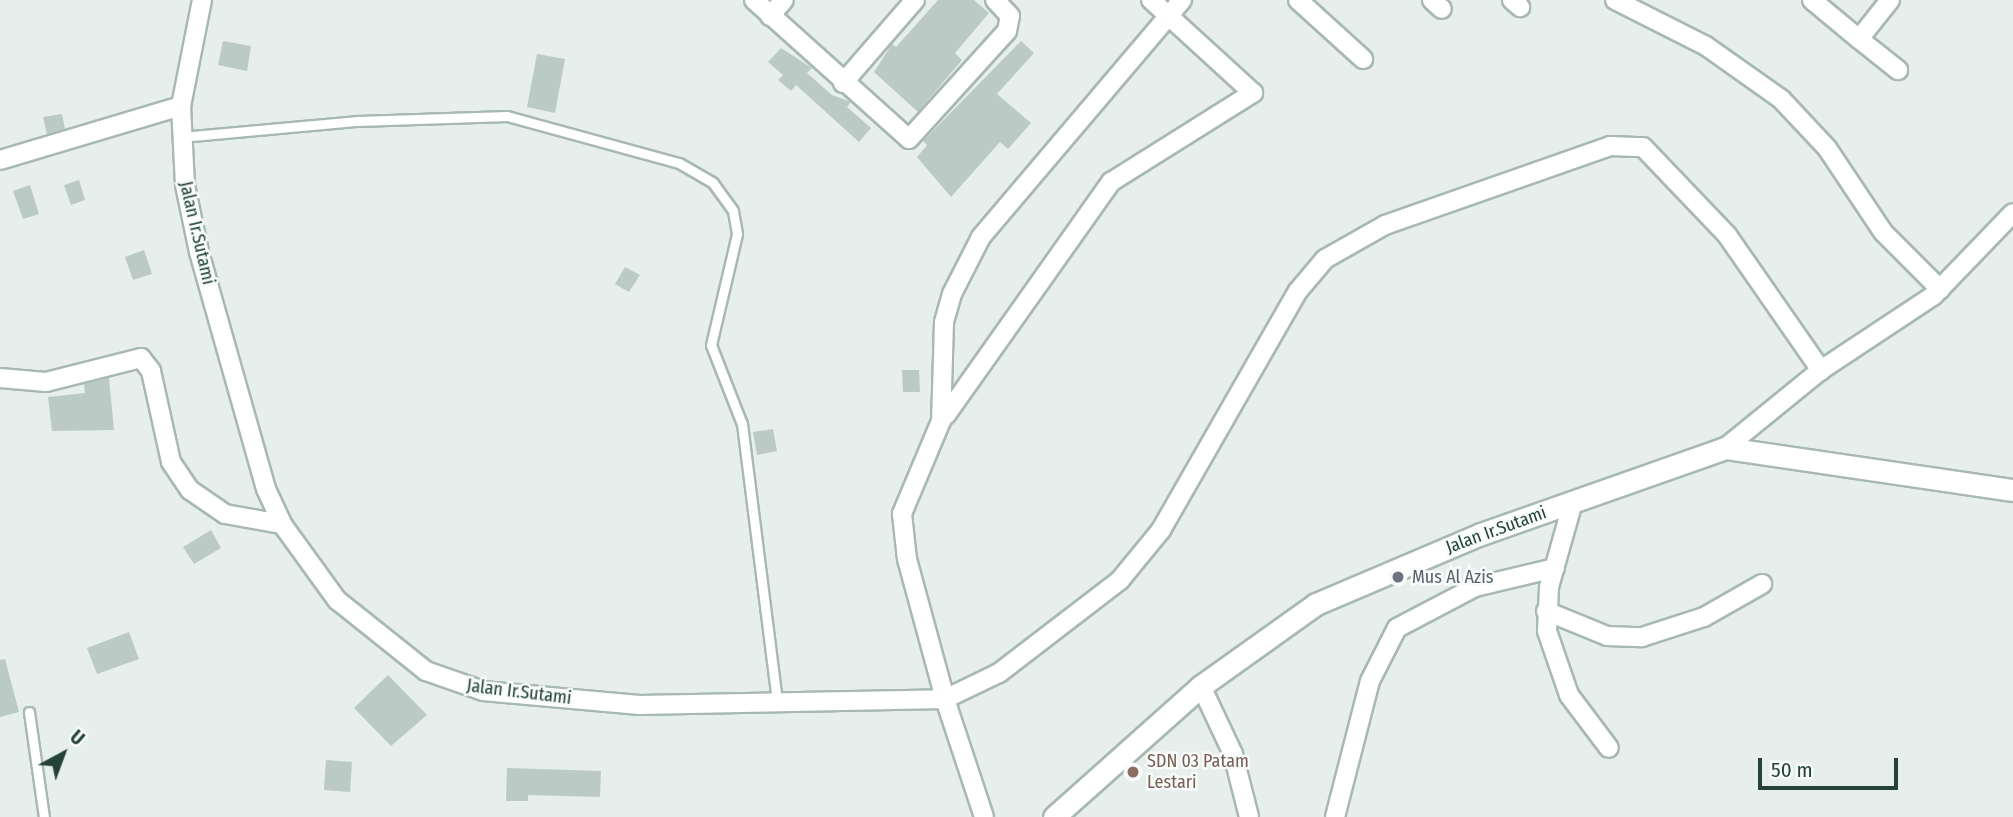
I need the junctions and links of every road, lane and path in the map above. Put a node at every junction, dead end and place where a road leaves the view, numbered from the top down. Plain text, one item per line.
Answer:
1 (202, 0) edge
2 (754, 0) edge
3 (784, 0) edge
4 (915, 0) edge
5 (995, 0) edge
6 (1151, 0) edge
7 (1182, 0) edge
8 (1298, 0) edge
9 (1615, 0) edge
10 (1812, 0) edge
11 (1890, 0) edge
12 (770, 16) junction
13 (1169, 16) junction
14 (1859, 39) junction
15 (1363, 59) dead end
16 (1898, 70) dead end
17 (843, 83) junction
18 (181, 106) junction
19 (181, 137) junction
20 (0, 160) edge
21 (2013, 213) edge
22 (1940, 289) junction
23 (1821, 370) junction
24 (0, 378) edge
25 (941, 421) junction
26 (1726, 448) junction
27 (2009, 494) edge
28 (1573, 502) junction
29 (282, 524) junction
30 (1555, 568) junction
31 (1762, 584) dead end
32 (1546, 611) junction
33 (1201, 686) junction
34 (945, 699) junction
35 (777, 707) junction
36 (29, 712) dead end
37 (1609, 748) dead end
38 (44, 817) edge
39 (984, 817) edge
40 (1054, 817) edge
41 (1249, 817) edge
42 (1335, 817) edge

1 - 18 street, Jalan Ir.Sutami
2 - 12 street
3 - 12 street
4 - 17 street
5 - 17 street
6 - 13 street
7 - 13 street
8 - 15 street
9 - 22 street
10 - 14 street
11 - 14 street
12 - 17 street
13 - 25 street
13 - 25 street
14 - 16 street
18 - 19 street, Jalan Ir.Sutami
18 - 20 street
19 - 29 street, Jalan Ir.Sutami
19 - 35 lane
21 - 22 street
22 - 23 street
23 - 26 street
23 - 34 street
24 - 29 street
25 - 34 street
26 - 27 street, Jalan Ir.Sutami
26 - 28 street, Jalan Ir.Sutami
28 - 30 street
28 - 33 street, Jalan Ir.Sutami
29 - 35 street, Jalan Ir.Sutami
30 - 32 street
30 - 42 street
31 - 32 street
32 - 37 street
33 - 40 street, Jalan Ir.Sutami
33 - 41 street
34 - 35 street, Jalan Ir.Sutami
34 - 39 street
36 - 38 lane

